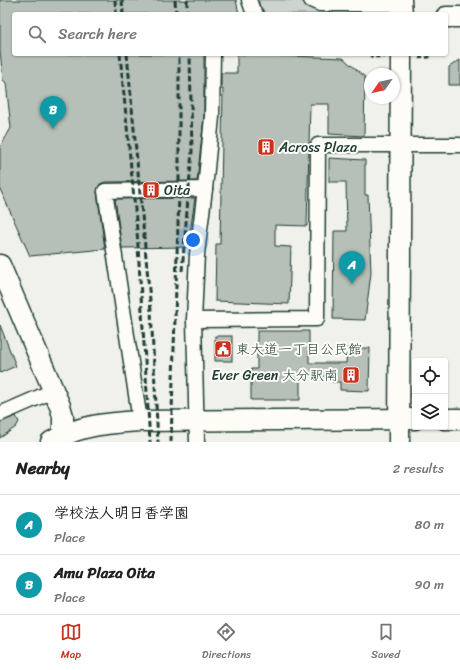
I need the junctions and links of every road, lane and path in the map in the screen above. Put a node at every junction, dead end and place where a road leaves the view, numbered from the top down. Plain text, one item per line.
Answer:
1 (249, 0) edge
2 (311, 0) edge
3 (401, 6) edge
4 (254, 12) edge
5 (448, 17) edge
6 (460, 17) edge
7 (213, 56) edge
8 (371, 56) edge
9 (402, 56) edge
10 (431, 56) edge
11 (460, 144) edge
12 (401, 146) junction
13 (205, 189) junction
14 (0, 265) edge
15 (194, 320) junction
16 (53, 391) junction
17 (0, 414) edge
18 (407, 419) edge
19 (448, 419) edge
20 (460, 419) edge
21 (195, 420) junction
22 (140, 421) junction
23 (58, 440) edge
24 (197, 442) edge
25 (399, 442) edge

1 - 4 street
2 - 3 street
5 - 6 street
7 - 13 street
8 - 9 path
9 - 10 path
9 - 12 street
11 - 12 street
12 - 15 street
12 - 18 street
13 - 15 street
13 - 22 street
14 - 16 street
15 - 21 street
16 - 17 street
16 - 23 street
18 - 21 street
18 - 25 street
19 - 20 street
21 - 22 street
21 - 24 street
22 - 23 street

